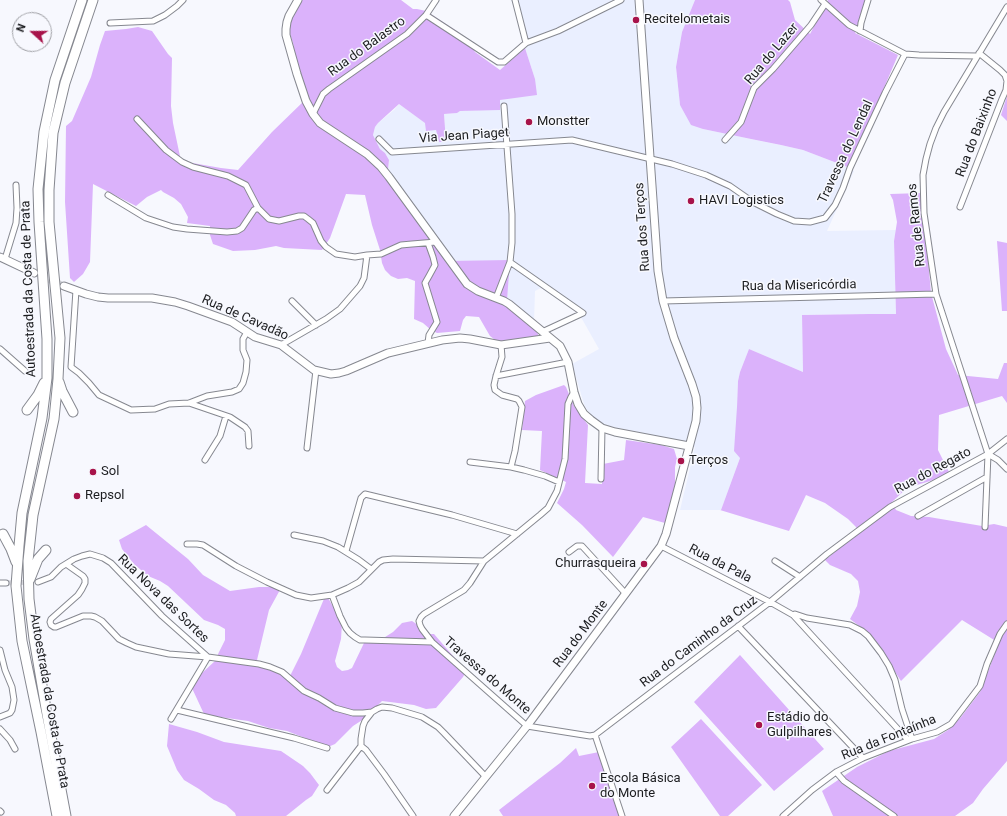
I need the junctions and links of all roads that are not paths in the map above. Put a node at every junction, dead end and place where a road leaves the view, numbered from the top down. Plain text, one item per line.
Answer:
1 (82, 0) edge
2 (93, 0) edge
3 (183, 0) edge
4 (298, 0) edge
5 (436, 0) edge
6 (514, 0) edge
7 (621, 0) edge
8 (640, 0) edge
9 (868, 0) edge
10 (823, 2) edge
11 (1007, 7) edge
12 (426, 15) junction
13 (110, 23) dead end
14 (860, 31) junction
15 (526, 43) junction
16 (905, 54) junction
17 (978, 54) junction
18 (504, 106) dead end
19 (313, 114) junction
20 (137, 119) dead end
21 (379, 139) dead end
22 (725, 140) dead end
23 (506, 144) junction
24 (650, 159) junction
25 (16, 185) dead end
26 (108, 195) dead end
27 (960, 207) dead end
28 (258, 208) junction
29 (428, 242) junction
30 (436, 242) junction
31 (367, 255) junction
32 (3, 258) edge
33 (510, 262) junction
34 (34, 273) tunnel mouth
35 (64, 286) tunnel mouth
36 (76, 290) junction
37 (936, 294) junction
38 (496, 298) junction
39 (292, 301) dead end
40 (663, 301) junction
41 (316, 325) junction
42 (247, 332) junction
43 (542, 332) junction
44 (550, 338) junction
45 (428, 343) junction
46 (281, 345) junction
47 (501, 345) junction
48 (0, 349) edge
49 (568, 362) junction
50 (316, 370) junction
51 (25, 371) dead end
52 (496, 376) junction
53 (47, 378) junction
54 (58, 379) junction
55 (574, 392) junction
56 (189, 402) junction
57 (27, 410) dead end
58 (72, 412) dead end
59 (226, 416) junction
60 (602, 428) junction
61 (1007, 439) edge
62 (249, 446) dead end
63 (689, 446) junction
64 (307, 448) dead end
65 (988, 454) junction
66 (205, 460) dead end
67 (470, 462) dead end
68 (511, 467) junction
69 (1007, 469) edge
70 (987, 477) junction
71 (601, 479) dead end
72 (559, 482) junction
73 (918, 516) dead end
74 (869, 522) joint
75 (985, 527) dead end
76 (3, 534) dead end
77 (294, 534) dead end
78 (517, 534) junction
79 (187, 544) dead end
80 (661, 546) junction
81 (46, 550) dead end
82 (346, 551) junction
83 (569, 552) dead end
84 (484, 561) junction
85 (775, 561) dead end
86 (17, 564) junction
87 (66, 564) junction
88 (371, 569) junction
89 (800, 576) junction
90 (38, 582) tunnel mouth
91 (0, 583) edge
92 (6, 583) tunnel mouth
93 (28, 584) junction
94 (626, 594) junction
95 (332, 595) junction
96 (770, 602) junction
97 (793, 615) junction
98 (1007, 624) edge
99 (738, 626) junction
100 (432, 642) junction
101 (0, 650) edge
102 (208, 657) junction
103 (177, 710) junction
104 (372, 712) junction
105 (0, 717) edge
106 (171, 719) dead end
107 (527, 726) junction
108 (0, 729) edge
109 (595, 735) junction
110 (910, 740) junction
111 (362, 746) junction
112 (327, 748) dead end
113 (15, 749) dead end
114 (863, 758) junction
115 (836, 772) junction
116 (485, 776) junction
117 (327, 790) dead end
118 (56, 816) edge
119 (66, 816) edge
120 (413, 816) edge
121 (454, 816) edge
122 (622, 816) edge
123 (783, 816) edge
124 (894, 816) edge

1 - 53 highway, Autoestrada da Costa de Prata
2 - 54 highway, Autoestrada da Costa de Prata
3 - 13 street
4 - 19 street
5 - 12 street, Rua do Balastro
6 - 15 street
7 - 15 street
8 - 24 street, Rua dos Terços
9 - 14 street
10 - 14 street
10 - 22 street, Rua do Lazer
11 - 17 street, Rua de Ramos
12 - 15 street
12 - 19 street, Rua do Balastro
14 - 16 street
16 - 17 street
16 - 24 street, Travessa do Lendal
17 - 27 street, Rua do Baixinho
17 - 37 street, Rua de Ramos
18 - 23 street
19 - 30 street
20 - 28 street
21 - 23 street, Via Jean Piaget
23 - 24 street, Via Jean Piaget
23 - 33 street
24 - 40 street, Rua dos Terços
25 - 32 street
26 - 28 street
28 - 31 street
29 - 30 street
29 - 31 street
29 - 45 street
30 - 38 street
31 - 41 street
32 - 34 street
33 - 38 street
33 - 43 street
35 - 36 street, Rua de Cavadão
36 - 42 street, Rua de Cavadão
36 - 56 street
37 - 40 street, Rua da Misericórdia
37 - 65 street, Rua de Ramos
38 - 43 street
39 - 41 street
40 - 63 street, Rua dos Terços
41 - 46 street
42 - 46 street, Rua de Cavadão
42 - 56 street
43 - 44 street
44 - 47 street, Rua de Cavadão
44 - 49 street
45 - 47 street, Rua de Cavadão
45 - 50 street, Rua de Cavadão
46 - 50 street, Rua de Cavadão
47 - 52 street
48 - 51 street
49 - 52 street
49 - 55 street
50 - 64 street
52 - 68 street
53 - 57 highway
53 - 86 highway, Autoestrada da Costa de Prata
54 - 58 highway
54 - 93 highway, Autoestrada da Costa de Prata
55 - 60 street
55 - 72 street
56 - 59 street
59 - 62 street
59 - 66 street
60 - 63 street
60 - 71 street
61 - 65 street, Rua do Regato
63 - 80 street, Rua do Monte
65 - 69 street
65 - 70 street
65 - 74 street, Rua do Regato
67 - 68 street
68 - 72 street
70 - 73 street
70 - 75 street
72 - 78 street
74 - 89 street, Rua do Caminho da Cruz
76 - 86 highway
77 - 82 street
78 - 82 street
78 - 84 street
79 - 95 street
80 - 94 street, Rua do Monte
80 - 96 street, Rua da Pala
81 - 93 highway
82 - 88 street
83 - 94 street
84 - 88 street
84 - 100 street, Travessa do Monte
85 - 89 street
86 - 118 highway, Autoestrada da Costa de Prata
87 - 90 street, Rua Nova das Sortes
87 - 102 street, Rua Nova das Sortes
87 - 102 street
88 - 95 street
89 - 96 street, Rua do Caminho da Cruz
91 - 92 street
93 - 119 highway, Autoestrada da Costa de Prata
94 - 107 street, Rua do Monte
95 - 100 street
96 - 97 street, Rua da Pala
96 - 99 street, Rua do Caminho da Cruz
97 - 110 street
97 - 110 street
98 - 110 street, Rua da Fontaínha
99 - 109 street, Rua do Caminho da Cruz
99 - 114 street
100 - 107 street, Travessa do Monte
101 - 105 street
102 - 103 street
102 - 104 street
103 - 106 street
103 - 112 street
104 - 111 street
104 - 116 street
107 - 109 street
107 - 116 street, Rua do Monte
108 - 113 street
109 - 122 street
110 - 114 street, Rua da Fontaínha
111 - 117 street
111 - 120 street
114 - 115 street, Rua da Fontaínha
115 - 123 street, Rua da Fontaínha
115 - 124 street
116 - 121 street, Rua do Monte

